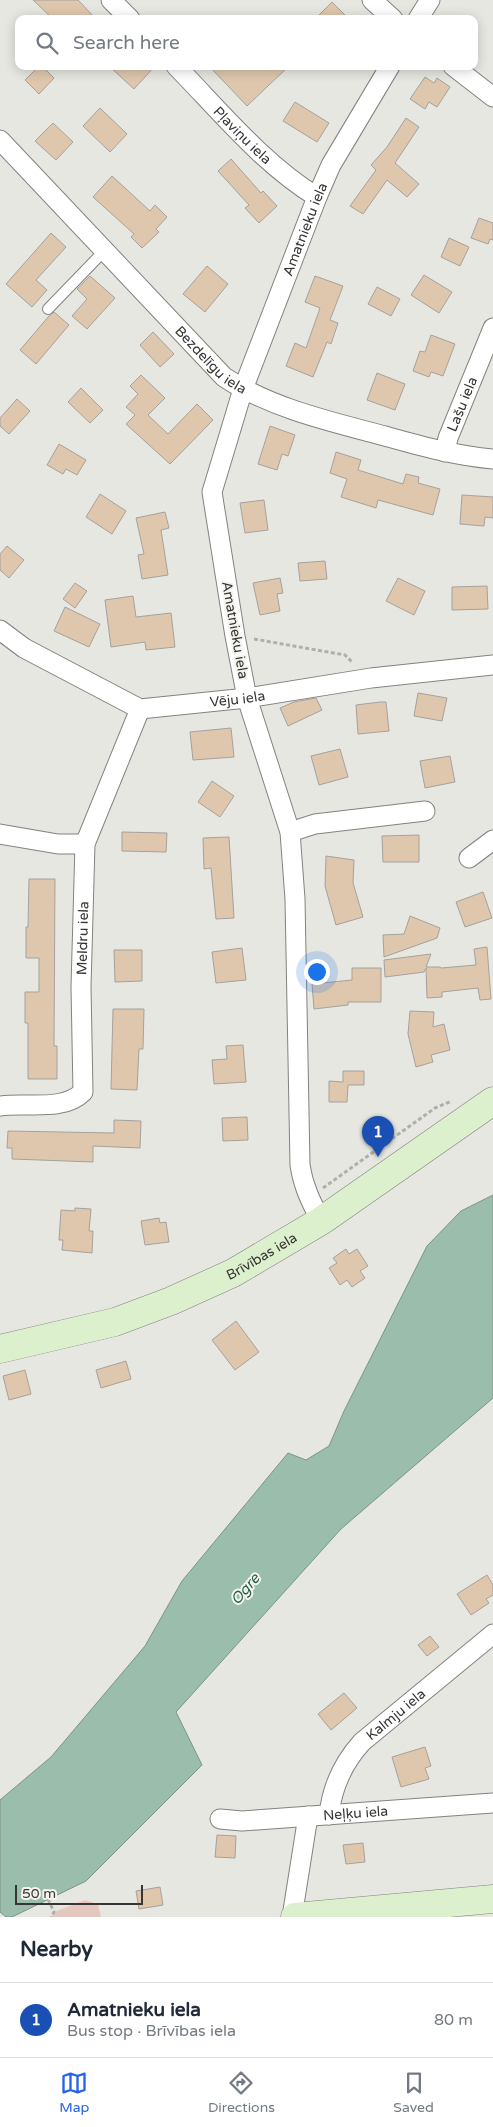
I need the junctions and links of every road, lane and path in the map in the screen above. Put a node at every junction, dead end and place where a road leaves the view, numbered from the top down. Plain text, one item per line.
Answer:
1 (111, 0) edge
2 (372, 0) edge
3 (430, 0) edge
4 (126, 15) edge
5 (389, 15) edge
6 (421, 15) edge
7 (180, 70) edge
8 (388, 70) edge
9 (458, 70) edge
10 (493, 97) edge
11 (0, 140) edge
12 (316, 197) junction
13 (105, 250) junction
14 (48, 309) dead end
15 (493, 328) edge
16 (243, 389) junction
17 (445, 452) junction
18 (493, 459) edge
19 (0, 630) edge
20 (234, 636) junction
21 (493, 665) edge
22 (371, 678) junction
23 (247, 698) junction
24 (140, 709) junction
25 (425, 811) dead end
26 (290, 832) junction
27 (0, 834) edge
28 (493, 840) edge
29 (85, 844) junction
30 (469, 858) dead end
31 (493, 1101) edge
32 (0, 1106) edge
33 (321, 1221) junction
34 (0, 1349) edge
35 (493, 1634) edge
36 (493, 1802) edge
37 (330, 1815) junction
38 (308, 1816) junction
39 (220, 1819) dead end
40 (48, 1899) dead end
41 (493, 1899) edge
42 (51, 1917) edge
43 (294, 1917) edge

1 - 4 street
2 - 5 street
3 - 6 street
7 - 12 street, Pļaviņu iela
8 - 12 street, Amatnieku iela
9 - 10 street
11 - 13 street, Bezdelīgu iela
12 - 16 street, Amatnieku iela
13 - 14 lane
13 - 16 street, Bezdelīgu iela
15 - 17 street, Lašu iela
16 - 17 street, Bezdelīgu iela
16 - 20 street, Amatnieku iela
17 - 18 street, Bezdelīgu iela
19 - 24 street
20 - 22 path
20 - 23 street, Amatnieku iela
21 - 22 street, Vēju iela
22 - 23 street, Vēju iela
23 - 24 street, Vēju iela
23 - 26 street, Amatnieku iela
24 - 29 street, Meldru iela
25 - 26 street
26 - 33 street, Amatnieku iela
27 - 29 street
28 - 30 street
29 - 32 street, Meldru iela
31 - 33 main road, Brīvības iela
33 - 34 main road, Brīvības iela
35 - 37 street, Kalmju iela
36 - 37 street, Neļķu iela
37 - 38 street, Neļķu iela
38 - 39 street, Neļķu iela
38 - 43 street
40 - 42 path
41 - 43 main road

